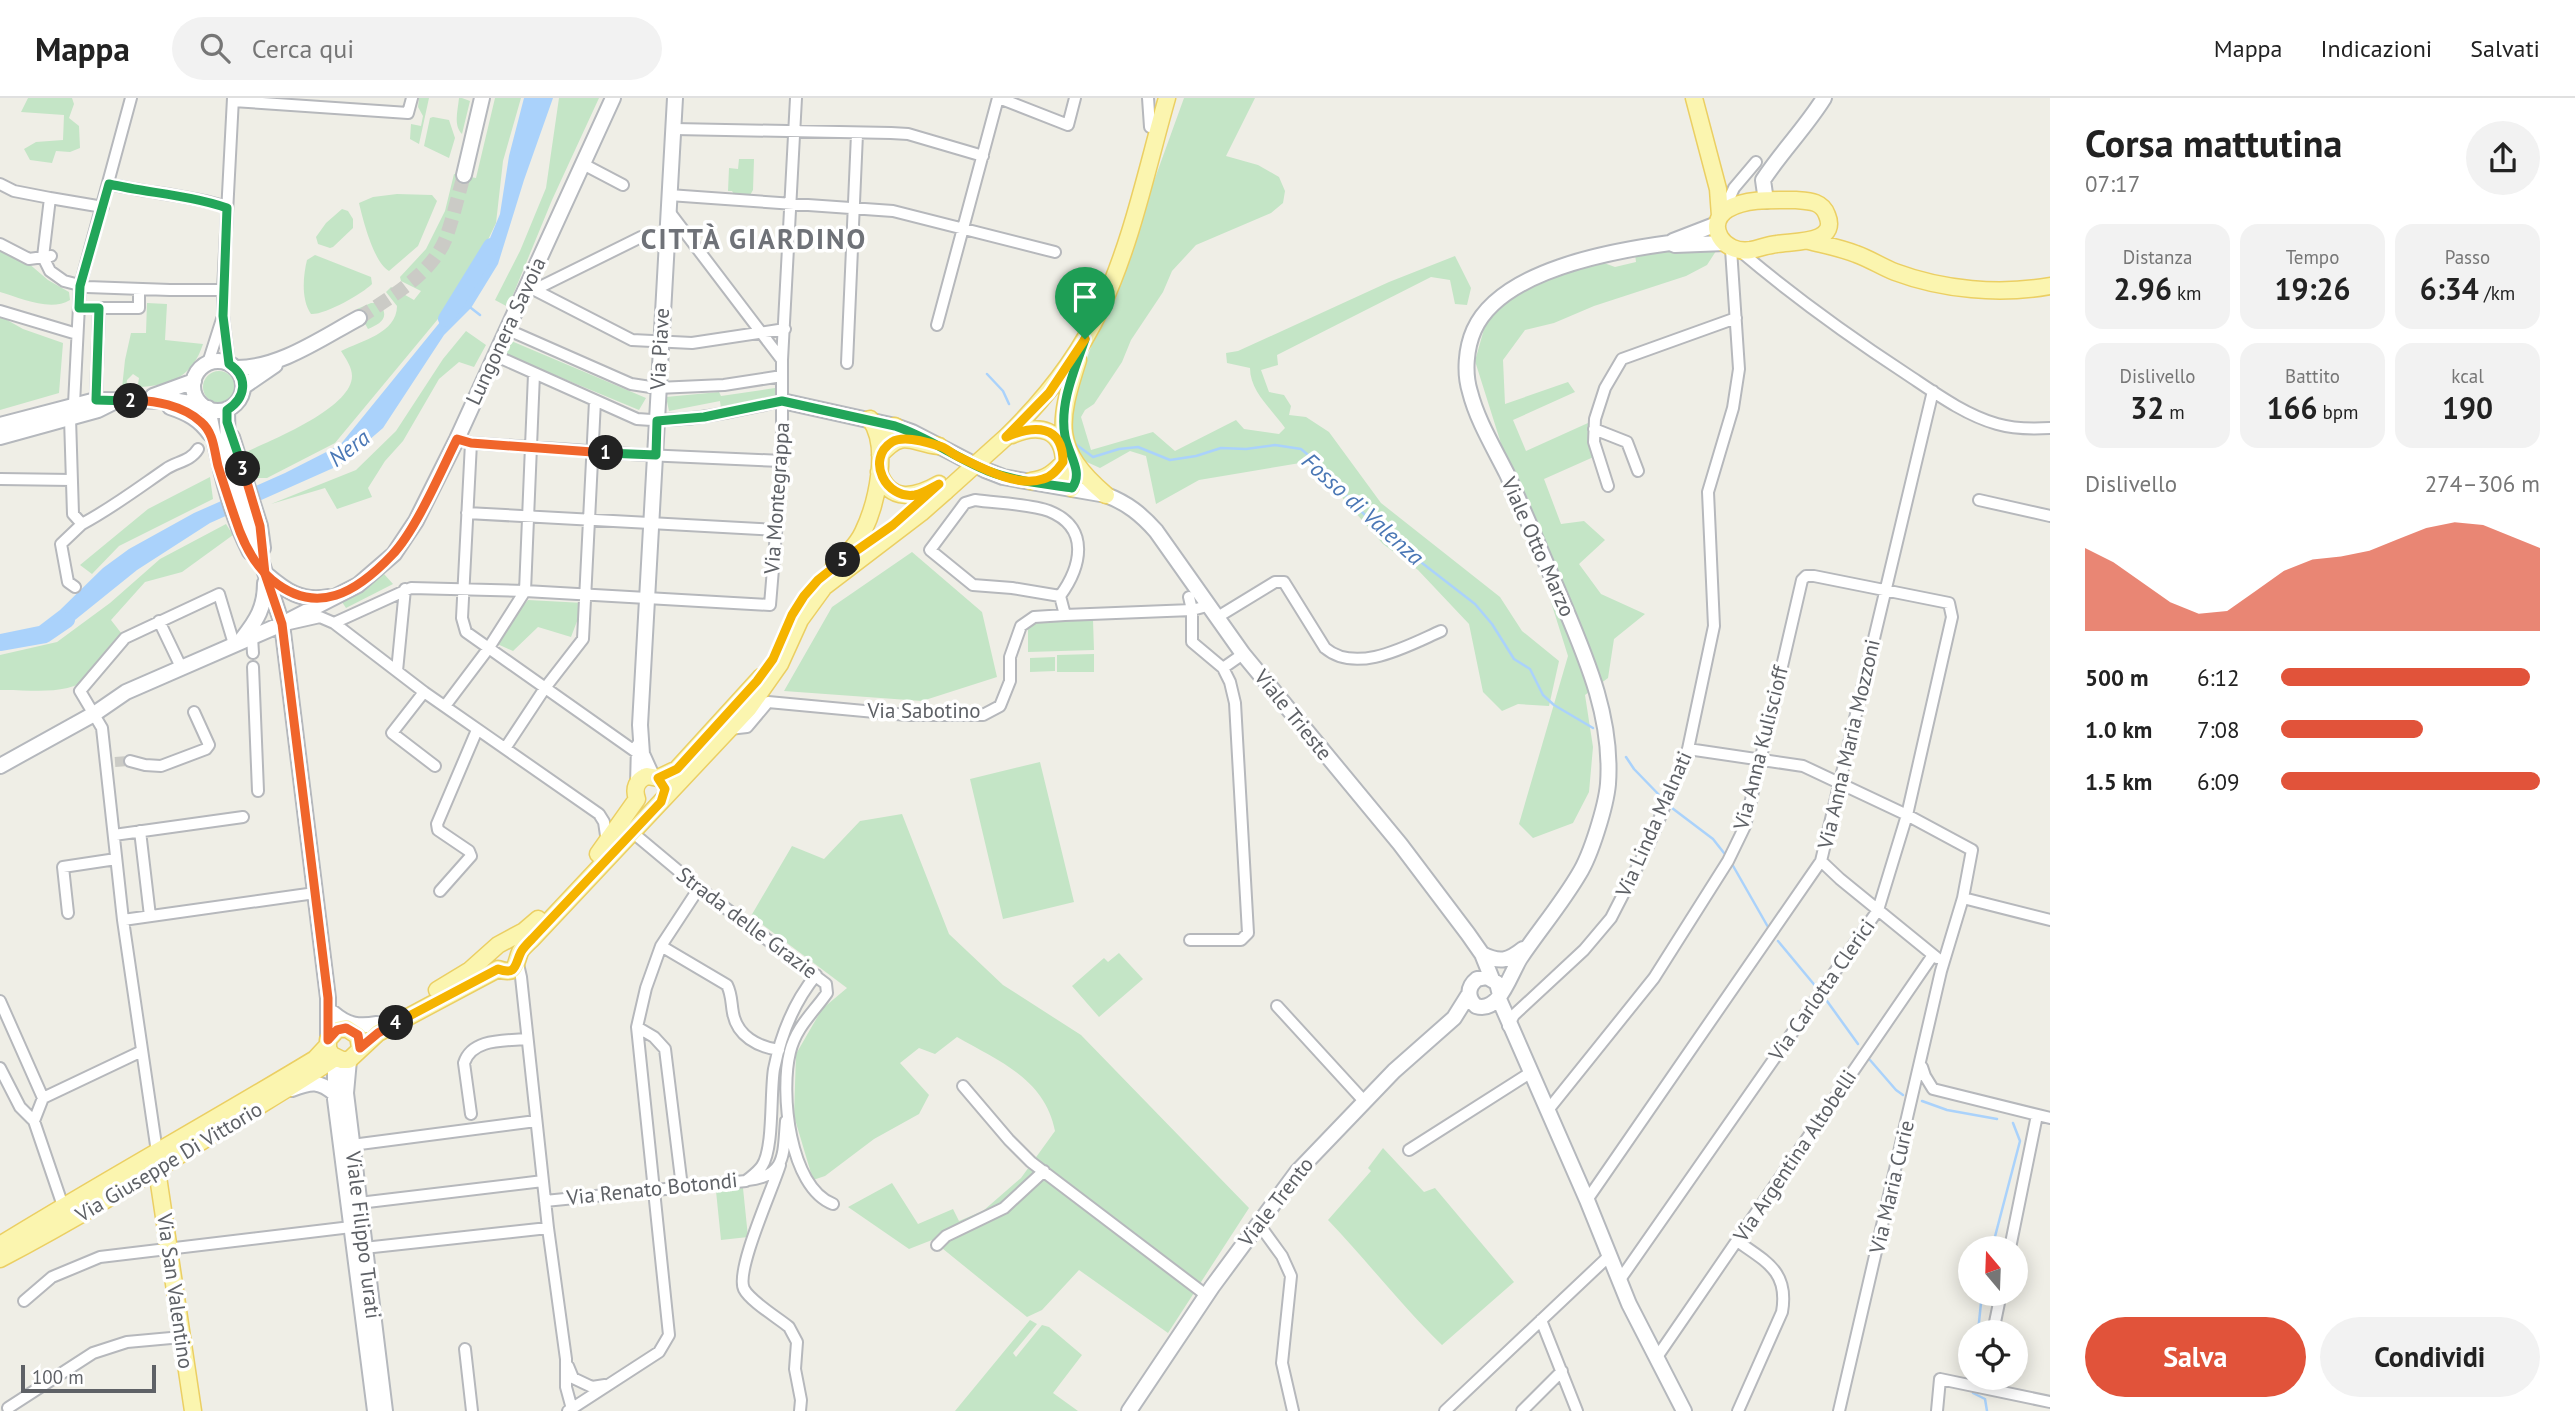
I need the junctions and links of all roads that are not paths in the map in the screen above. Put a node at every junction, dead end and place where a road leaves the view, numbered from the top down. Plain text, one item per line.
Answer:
1 (131, 98) edge
2 (412, 98) edge
3 (482, 98) edge
4 (613, 98) edge
5 (676, 98) edge
6 (796, 98) edge
7 (998, 98) edge
8 (1075, 98) edge
9 (1148, 98) edge
10 (1158, 98) edge
11 (1167, 98) edge
12 (1694, 98) edge
13 (1824, 98) edge
14 (233, 100) edge
15 (320, 102) edge
16 (1150, 127) junction
17 (674, 129) junction
18 (794, 132) junction
19 (857, 134) junction
20 (983, 156) junction
21 (1756, 162) dead end
22 (583, 164) junction
23 (464, 176) tunnel mouth
24 (0, 184) edge
25 (109, 184) junction
26 (623, 185) dead end
27 (50, 198) junction
28 (1728, 198) junction
29 (1766, 201) junction
30 (669, 203) junction
31 (792, 204) junction
32 (103, 206) junction
33 (227, 208) junction
34 (855, 208) junction
35 (1829, 218) junction
36 (1718, 220) junction
37 (963, 229) junction
38 (667, 238) junction
39 (1809, 242) junction
40 (1670, 243) junction
41 (0, 244) edge
42 (1765, 246) junction
43 (1732, 248) junction
44 (1055, 252) dead end
45 (1854, 253) junction
46 (46, 259) junction
47 (1770, 276) junction
48 (80, 286) junction
49 (2050, 286) edge
50 (531, 288) junction
51 (139, 289) junction
52 (223, 290) junction
53 (79, 308) junction
54 (99, 308) junction
55 (0, 311) edge
56 (223, 316) junction
57 (359, 318) tunnel mouth
58 (1736, 318) junction
59 (937, 324) dead end
60 (506, 328) junction
61 (785, 330) junction
62 (77, 334) junction
63 (763, 334) junction
64 (1085, 339) junction
65 (661, 343) junction
66 (288, 355) junction
67 (494, 355) junction
68 (782, 360) junction
69 (208, 363) junction
70 (847, 363) dead end
71 (232, 366) junction
72 (534, 374) junction
73 (782, 376) junction
74 (194, 381) junction
75 (243, 387) junction
76 (657, 388) junction
77 (1933, 391) junction
78 (147, 400) junction
79 (595, 401) junction
80 (782, 401) junction
81 (97, 405) junction
82 (205, 407) junction
83 (72, 411) junction
84 (227, 416) junction
85 (870, 419) joint
86 (657, 421) junction
87 (0, 425) edge
88 (2050, 428) edge
89 (1594, 429) junction
90 (212, 432) junction
91 (1002, 434) junction
92 (0, 438) edge
93 (464, 441) junction
94 (939, 446) joint
95 (530, 447) junction
96 (885, 448) junction
97 (198, 449) dead end
98 (593, 452) junction
99 (656, 455) junction
100 (228, 460) junction
101 (782, 461) junction
102 (1069, 464) junction
103 (1638, 471) dead end
104 (0, 479) edge
105 (72, 480) junction
106 (1031, 481) junction
107 (1608, 486) dead end
108 (942, 487) junction
109 (1072, 488) junction
110 (1106, 495) junction
111 (1979, 500) dead end
112 (467, 513) junction
113 (527, 516) junction
114 (2050, 516) edge
115 (589, 519) junction
116 (653, 522) junction
117 (82, 524) junction
118 (250, 530) junction
119 (776, 530) junction
120 (834, 566) junction
121 (265, 574) junction
122 (1191, 582) junction
123 (75, 587) dead end
124 (405, 589) junction
125 (464, 589) junction
126 (1885, 590) junction
127 (525, 591) junction
128 (584, 594) junction
129 (337, 596) junction
130 (1060, 596) junction
131 (1189, 597) junction
132 (648, 598) junction
133 (1192, 610) junction
134 (1177, 611) junction
135 (1212, 612) junction
136 (1065, 615) junction
137 (159, 621) junction
138 (334, 622) junction
139 (282, 624) junction
140 (1441, 631) dead end
141 (242, 641) junction
142 (488, 649) junction
143 (253, 653) dead end
144 (1243, 654) junction
145 (181, 667) junction
146 (253, 667) dead end
147 (1223, 668) junction
148 (397, 671) junction
149 (545, 688) junction
150 (424, 692) junction
151 (445, 706) junction
152 (194, 712) dead end
153 (94, 714) junction
154 (640, 725) junction
155 (729, 729) junction
156 (477, 730) junction
157 (506, 747) junction
158 (1688, 749) junction
159 (636, 752) junction
160 (1760, 760) junction
161 (130, 761) tunnel mouth
162 (0, 766) edge
163 (435, 766) dead end
164 (655, 777) junction
165 (1840, 782) junction
166 (258, 791) dead end
167 (637, 792) junction
168 (661, 802) junction
169 (1907, 815) junction
170 (243, 817) dead end
171 (140, 831) junction
172 (632, 832) junction
173 (114, 835) junction
174 (607, 842) junction
175 (116, 859) junction
176 (1821, 861) junction
177 (699, 888) junction
178 (440, 891) dead end
179 (315, 893) junction
180 (1963, 898) junction
181 (1878, 910) junction
182 (68, 913) dead end
183 (150, 916) junction
184 (123, 920) junction
185 (2050, 920) edge
186 (1190, 940) dead end
187 (1532, 941) junction
188 (661, 946) junction
189 (499, 947) junction
190 (1478, 949) junction
191 (1933, 955) junction
192 (1943, 963) junction
193 (510, 964) junction
194 (1516, 965) junction
195 (816, 975) junction
196 (1476, 979) junction
197 (1493, 979) junction
198 (1469, 994) junction
199 (1499, 997) junction
200 (328, 998) junction
201 (0, 1001) edge
202 (1278, 1006) dead end
203 (1482, 1008) junction
204 (334, 1013) junction
205 (1454, 1018) junction
206 (1507, 1023) junction
207 (377, 1024) junction
208 (637, 1027) junction
209 (527, 1039) junction
210 (343, 1044) junction
211 (779, 1050) junction
212 (142, 1051) junction
213 (1921, 1064) junction
214 (0, 1068) edge
215 (1530, 1073) junction
216 (963, 1086) dead end
217 (285, 1092) junction
218 (335, 1094) junction
219 (43, 1098) junction
220 (1364, 1101) junction
221 (787, 1104) junction
222 (1548, 1110) junction
223 (471, 1114) dead end
224 (2038, 1115) junction
225 (2050, 1118) edge
226 (34, 1121) junction
227 (536, 1121) junction
228 (213, 1128) junction
229 (352, 1145) junction
230 (161, 1150) junction
231 (1409, 1150) dead end
232 (780, 1165) junction
233 (157, 1170) junction
234 (1044, 1171) junction
235 (543, 1181) junction
236 (746, 1181) junction
237 (682, 1187) junction
238 (653, 1189) junction
239 (1587, 1199) junction
240 (545, 1201) junction
241 (359, 1203) junction
242 (66, 1204) junction
243 (833, 1204) dead end
244 (80, 1216) junction
245 (1258, 1223) junction
246 (48, 1225) junction
247 (352, 1227) junction
248 (548, 1228) junction
249 (2013, 1236) edge
250 (1737, 1241) junction
251 (0, 1245) edge
252 (937, 1245) dead end
253 (364, 1248) junction
254 (169, 1249) junction
255 (1608, 1258) junction
256 (0, 1259) edge
257 (1619, 1282) junction
258 (1206, 1295) junction
259 (24, 1301) dead end
260 (1541, 1320) junction
261 (182, 1337) junction
262 (465, 1349) dead end
263 (1657, 1357) junction
264 (566, 1359) junction
265 (1562, 1371) junction
266 (573, 1378) junction
267 (1958, 1380) edge
268 (611, 1384) junction
269 (2010, 1390) edge
270 (2050, 1402) edge
271 (8, 1408) dead end
272 (570, 1410) edge
273 (193, 1411) edge
274 (374, 1411) edge
275 (385, 1411) edge
276 (472, 1411) edge
277 (800, 1411) edge
278 (1129, 1411) edge
279 (1293, 1411) edge
280 (1445, 1411) edge
281 (1522, 1411) edge
282 (1577, 1411) edge
283 (1684, 1411) edge
284 (1738, 1411) edge
285 (1839, 1411) edge
286 (1937, 1411) edge

1 - 25 street
2 - 15 street
3 - 23 street
4 - 22 street, Lungonera Savoia
5 - 17 street, Via Piave
6 - 18 street, Via Montegrappa
7 - 8 street
7 - 20 street
9 - 16 street
10 - 16 main road
11 - 64 main road
12 - 28 main road
13 - 29 street
14 - 15 street
14 - 33 street
16 - 91 main road
17 - 18 street
17 - 30 street, Via Piave
18 - 19 street
18 - 31 street, Via Montegrappa
19 - 20 street
19 - 34 street
20 - 37 street
21 - 28 street
22 - 26 street
22 - 50 street, Lungonera Savoia
24 - 27 street
25 - 32 street
25 - 33 street
27 - 32 street
27 - 46 street
28 - 29 main road
28 - 36 main road
29 - 35 main road
30 - 31 street
30 - 38 street, Via Piave
30 - 63 street
31 - 34 street
31 - 61 street, Via Montegrappa
32 - 48 street
33 - 52 street
34 - 37 street
34 - 70 street
35 - 39 main road
35 - 45 main road
36 - 40 street, Viale Otto Marzo
36 - 43 main road
37 - 44 street
37 - 59 street
38 - 50 street
38 - 65 street, Via Piave
39 - 42 main road
39 - 45 main road
40 - 43 street, Viale Otto Marzo
40 - 187 street, Viale Otto Marzo
41 - 46 street
42 - 43 main road
42 - 47 street
43 - 47 street
43 - 58 street, Via Linda Malnati
45 - 49 main road
46 - 48 street
47 - 77 street
48 - 51 street
48 - 53 street
50 - 60 street, Lungonera Savoia
50 - 65 street
51 - 52 street
51 - 54 street
52 - 56 street
53 - 54 street
53 - 62 street
54 - 81 street
55 - 62 street
56 - 69 street
56 - 71 street
57 - 66 street
58 - 89 street
58 - 158 street, Via Linda Malnati
60 - 67 street, Lungonera Savoia
60 - 76 street
61 - 63 street
61 - 68 street, Via Montegrappa
62 - 83 street
63 - 65 street
63 - 68 street
64 - 91 main road
64 - 102 main road
65 - 76 street, Via Piave
66 - 71 street
66 - 75 street
67 - 72 street
67 - 93 street, Lungonera Savoia
68 - 73 street, Via Montegrappa
69 - 71 street
69 - 74 street
71 - 75 street
72 - 79 street
72 - 95 street
73 - 76 street
73 - 80 street, Via Montegrappa
74 - 78 street
74 - 82 street
75 - 84 street
76 - 86 street, Via Piave
77 - 88 street
77 - 126 street, Via Anna Maria Mozzoni
78 - 81 street
78 - 82 street
78 - 90 street
79 - 86 street
79 - 98 street
80 - 85 street
80 - 86 street
80 - 101 street, Via Montegrappa
81 - 83 street
82 - 84 street
82 - 90 street
83 - 87 street
83 - 92 street
83 - 105 street
84 - 100 street
85 - 96 main road
86 - 99 street, Via Piave
89 - 103 street
89 - 107 street
90 - 100 street
91 - 102 main road
91 - 108 main road
93 - 95 street
93 - 112 street
93 - 129 street, Lungonera Savoia
94 - 96 main road
94 - 106 street, Viale Trieste
95 - 98 street
95 - 113 street
96 - 108 main road
96 - 120 main road
97 - 117 street
98 - 99 street
98 - 115 street
99 - 101 street
99 - 116 street, Via Piave
100 - 118 street
100 - 118 street
101 - 119 street, Via Montegrappa
102 - 106 main road
102 - 109 main road
102 - 110 main road
104 - 105 street
105 - 117 street
106 - 109 street, Viale Trieste
108 - 120 main road
108 - 155 main road, Via Giuseppe Di Vittorio
109 - 110 street, Viale Trieste
110 - 122 street, Viale Trieste
111 - 114 street
112 - 113 street
112 - 125 street
113 - 115 street
113 - 127 street
115 - 116 street
115 - 128 street
116 - 119 street
116 - 132 street, Via Piave
117 - 123 street
118 - 121 street
118 - 121 street
119 - 132 street, Via Montegrappa
120 - 164 main road
121 - 129 street
121 - 139 street, Viale Filippo Turati
121 - 141 street
122 - 131 street
122 - 135 street, Viale Trieste
124 - 125 street
124 - 138 street
124 - 148 street
125 - 127 street
125 - 142 street
126 - 160 street, Via Anna Kuliscioff
126 - 165 street, Via Anna Maria Mozzoni
126 - 169 street, Via Carlotta Clerici
127 - 128 street
127 - 142 street
128 - 132 street
128 - 149 street
129 - 138 street
129 - 139 street, Lungonera Savoia
130 - 130 street
130 - 136 street
131 - 133 street
131 - 134 street
132 - 154 street, Via Piave
133 - 134 street
133 - 135 street
133 - 147 street
134 - 136 street
135 - 140 street
135 - 144 street, Viale Trieste
136 - 155 street, Via Sabotino
137 - 141 street
137 - 145 street
137 - 153 street
138 - 139 street
138 - 148 street
139 - 141 street, Lungonera Savoia
139 - 179 street, Viale Filippo Turati
141 - 143 street
141 - 145 street, Lungonera Savoia
142 - 149 street
142 - 151 street
144 - 147 street
144 - 190 street, Viale Trieste
145 - 153 street, Lungonera Savoia
146 - 166 street
147 - 186 street
148 - 150 street
149 - 157 street
149 - 159 street
150 - 151 street
150 - 163 street
151 - 156 street
152 - 161 street
153 - 162 street, Lungonera Savoia
153 - 173 street
154 - 159 street, Via Piave
154 - 164 street, Via Piave
155 - 168 main road, Via Giuseppe Di Vittorio
156 - 157 street
156 - 178 street
157 - 174 street
158 - 160 street
158 - 206 street, Via Linda Malnati
159 - 167 street, Via Piave
160 - 165 street
160 - 222 street, Via Anna Kuliscioff
164 - 167 main road
164 - 168 main road
165 - 169 street
165 - 176 street, Via Anna Maria Mozzoni
167 - 168 main road
167 - 174 main road, Via Giuseppe Di Vittorio
168 - 172 main road, Via Giuseppe Di Vittorio
169 - 180 street, Via Maria Curie
169 - 181 street, Via Carlotta Clerici
170 - 171 street
171 - 173 street
171 - 183 street
172 - 177 street, Strada delle Grazie
172 - 193 main road, Via Giuseppe Di Vittorio
173 - 175 street
174 - 189 main road, Via Giuseppe Di Vittorio
175 - 182 street
175 - 184 street
176 - 181 street
176 - 239 street, Via Anna Maria Mozzoni
177 - 188 street
177 - 195 street, Strada delle Grazie
179 - 183 street
179 - 200 street, Viale Filippo Turati
180 - 185 street
180 - 192 street, Via Maria Curie
181 - 191 street
181 - 257 street, Via Carlotta Clerici
183 - 184 street
184 - 212 street
187 - 190 street
187 - 194 street, Viale Otto Marzo
188 - 208 street
188 - 211 street
189 - 193 main road
189 - 193 main road
189 - 207 main road, Via Giuseppe Di Vittorio
190 - 196 street
190 - 197 street, Viale Trieste
191 - 192 street
191 - 250 street, Via Argentina Altobelli
192 - 213 street, Via Maria Curie
193 - 209 street
193 - 210 main road, Via Giuseppe Di Vittorio
194 - 197 street, Viale Otto Marzo
194 - 199 street, Viale Otto Marzo
195 - 211 street, Via Renato Botondi
195 - 221 street, Strada delle Grazie
196 - 197 street
196 - 198 street
197 - 199 street
198 - 203 street
198 - 205 street, Viale Trento
199 - 203 street
199 - 206 street
200 - 204 street, Viale Filippo Turati
200 - 210 street, Viale Filippo Turati
201 - 219 street
202 - 220 street
203 - 205 street, Viale Trento
203 - 206 street
204 - 207 street
204 - 210 street, Viale Filippo Turati
205 - 220 street, Viale Trento
206 - 215 street
207 - 210 main road, Via Giuseppe Di Vittorio
208 - 237 street
208 - 238 street
209 - 223 street
209 - 227 street
210 - 217 main road, Via Giuseppe Di Vittorio
210 - 218 street, Viale Filippo Turati
210 - 228 main road, Via Giuseppe Di Vittorio
210 - 229 street, Viale Filippo Turati
211 - 236 street, Via Renato Botondi
212 - 219 street
212 - 230 street
213 - 224 street
213 - 285 street, Via Maria Curie
214 - 226 street
215 - 222 street
215 - 231 street
216 - 234 street
217 - 218 street
217 - 228 main road, Via Giuseppe Di Vittorio
218 - 247 street, Viale Filippo Turati
219 - 226 street
220 - 245 street, Viale Trento
221 - 232 street, Strada delle Grazie
221 - 243 street, Strada delle Grazie
222 - 239 street
224 - 225 street
224 - 249 street
226 - 242 street
227 - 229 street
227 - 235 street
228 - 230 main road, Via Giuseppe Di Vittorio
228 - 233 main road, Via Giuseppe Di Vittorio
229 - 241 street, Viale Filippo Turati
230 - 242 main road, Via Giuseppe Di Vittorio
232 - 236 street
232 - 277 street, Strada delle Grazie
233 - 244 main road, Via Giuseppe Di Vittorio
233 - 254 main road, Via San Valentino
234 - 252 street
234 - 258 street
235 - 240 street
235 - 241 street
236 - 237 street, Via Renato Botondi
237 - 238 street, Via Renato Botondi
238 - 240 street, Via Renato Botondi
238 - 268 street
239 - 255 street
240 - 248 street
241 - 253 street, Viale Filippo Turati
242 - 244 street
242 - 246 main road, Via Giuseppe Di Vittorio
244 - 246 main road, Via Giuseppe Di Vittorio
245 - 258 street, Viale Trento
245 - 279 street
246 - 251 main road, Via Giuseppe Di Vittorio
246 - 256 main road, Via Giuseppe Di Vittorio
247 - 254 street
247 - 274 street, Viale Filippo Turati
248 - 253 street
248 - 264 street
250 - 263 street, Via Argentina Altobelli
250 - 284 street
253 - 275 street, Viale Filippo Turati
254 - 259 street
254 - 261 main road, Via San Valentino
255 - 257 street
255 - 260 street
257 - 263 street
258 - 278 street, Viale Trento
260 - 265 street
260 - 280 street
261 - 271 street
261 - 273 main road, Via San Valentino
262 - 276 street
263 - 283 street
264 - 266 street
264 - 272 street
265 - 281 street
265 - 282 street
266 - 268 street
266 - 272 street
267 - 286 street
268 - 272 street
269 - 270 street

